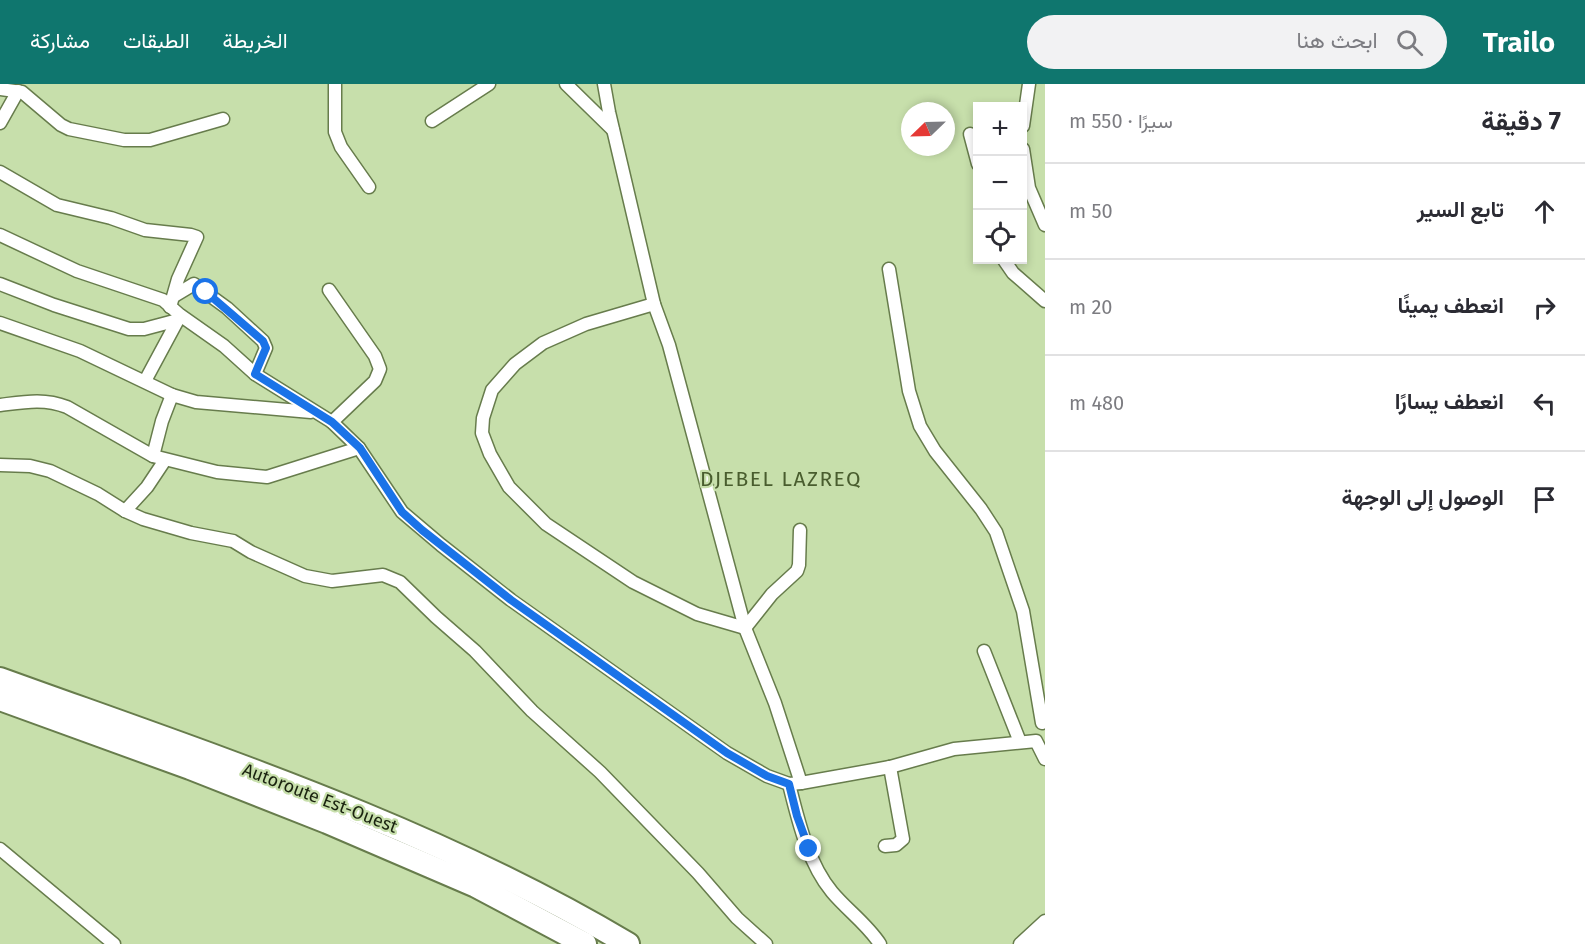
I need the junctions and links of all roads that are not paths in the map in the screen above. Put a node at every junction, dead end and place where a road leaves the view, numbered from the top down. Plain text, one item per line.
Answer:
1 (335, 84) edge
2 (489, 84) edge
3 (566, 84) edge
4 (604, 84) edge
5 (1029, 84) edge
6 (0, 89) edge
7 (18, 91) junction
8 (1026, 102) edge
9 (223, 119) dead end
10 (432, 121) dead end
11 (0, 123) edge
12 (613, 131) junction
13 (970, 134) dead end
14 (976, 156) edge
15 (1024, 156) edge
16 (0, 172) edge
17 (369, 187) dead end
18 (1045, 225) edge
19 (0, 235) edge
20 (1007, 264) edge
21 (890, 269) dead end
22 (0, 284) edge
23 (329, 290) dead end
24 (1045, 300) edge
25 (172, 301) junction
26 (654, 304) junction
27 (179, 317) junction
28 (0, 323) edge
29 (255, 374) junction
30 (145, 381) junction
31 (172, 395) junction
32 (0, 405) edge
33 (318, 413) junction
34 (332, 422) junction
35 (360, 448) junction
36 (159, 458) junction
37 (0, 465) edge
38 (125, 511) junction
39 (800, 530) dead end
40 (745, 628) junction
41 (984, 651) dead end
42 (0, 679) edge
43 (0, 699) edge
44 (1044, 722) edge
45 (1036, 741) junction
46 (1020, 742) junction
47 (1045, 759) edge
48 (890, 767) junction
49 (795, 784) junction
50 (885, 846) dead end
51 (0, 849) edge
52 (0, 862) edge
53 (22, 868) junction
54 (1045, 921) edge
55 (1045, 936) edge
56 (114, 944) edge
57 (585, 944) edge
58 (628, 944) edge
59 (766, 944) edge
60 (880, 944) edge
61 (1020, 944) edge
62 (1037, 944) edge

1 - 17 street
2 - 10 street
3 - 12 street
4 - 12 street
5 - 8 street
6 - 7 street
7 - 9 street
7 - 11 street
12 - 26 street
13 - 14 street
15 - 18 street
16 - 25 street
19 - 25 street
20 - 24 street
21 - 44 street
22 - 27 street
23 - 34 street
25 - 27 street
25 - 29 street
26 - 40 street
26 - 40 street
27 - 29 street
27 - 30 street
28 - 30 street
29 - 33 street
30 - 31 street
31 - 33 street
31 - 36 street
32 - 36 street
33 - 34 street
34 - 35 street
35 - 36 street
35 - 49 street
36 - 38 street
37 - 38 street
38 - 59 street
39 - 40 street
40 - 49 street
41 - 46 street
42 - 58 highway, Autoroute Est-Ouest
43 - 57 highway, Autoroute Est-Ouest
44 - 45 street
45 - 46 street
45 - 47 street
46 - 48 street
48 - 49 street
48 - 50 street
49 - 60 street
51 - 53 street
52 - 53 street
53 - 56 street
54 - 61 street
55 - 62 main road

